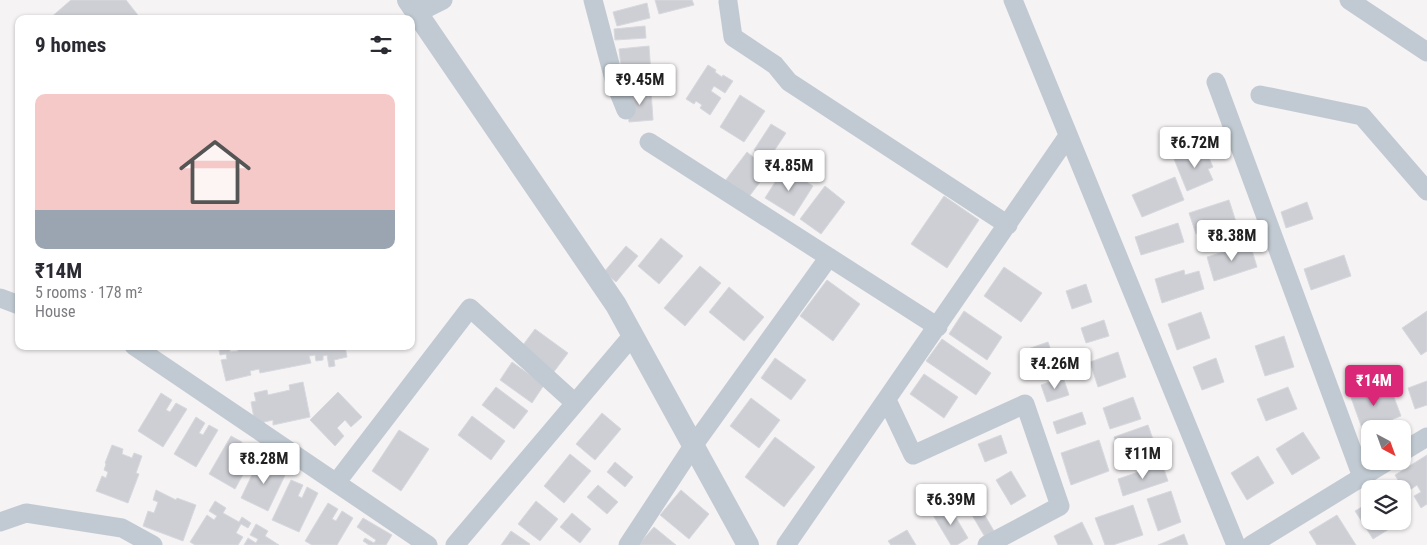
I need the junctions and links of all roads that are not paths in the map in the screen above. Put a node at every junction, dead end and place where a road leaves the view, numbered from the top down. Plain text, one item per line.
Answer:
1 (443, 0) edge
2 (593, 0) edge
3 (729, 0) edge
4 (1013, 0) edge
5 (1349, 0) edge
6 (413, 6) edge
7 (1427, 52) edge
8 (1216, 82) dead end
9 (1260, 95) dead end
10 (626, 110) dead end
11 (1068, 136) junction
12 (649, 142) dead end
13 (1427, 190) edge
14 (1008, 225) junction
15 (829, 257) junction
16 (0, 298) edge
17 (15, 304) edge
18 (938, 327) junction
19 (632, 335) junction
20 (140, 350) edge
21 (887, 400) junction
22 (575, 403) junction
23 (1427, 438) edge
24 (693, 446) junction
25 (1411, 447) edge
26 (1373, 470) edge
27 (1362, 477) junction
28 (336, 483) junction
29 (0, 522) edge
30 (153, 545) edge
31 (428, 545) edge
32 (455, 545) edge
33 (628, 545) edge
34 (748, 545) edge
35 (786, 545) edge
36 (987, 545) edge
37 (1236, 545) edge
38 (1251, 545) edge

1 - 6 street
2 - 10 street
3 - 14 street
4 - 11 street
5 - 7 street
6 - 19 street
8 - 27 street
9 - 13 street
11 - 14 street
11 - 37 street
12 - 15 street
14 - 18 street
15 - 18 street
15 - 24 street
16 - 17 street
18 - 21 street
19 - 22 street
19 - 24 street
20 - 28 street
21 - 35 street
21 - 36 street
22 - 28 street
22 - 32 street
23 - 25 street
24 - 33 street
24 - 34 street
26 - 27 street
27 - 38 street
28 - 31 street
29 - 30 street

